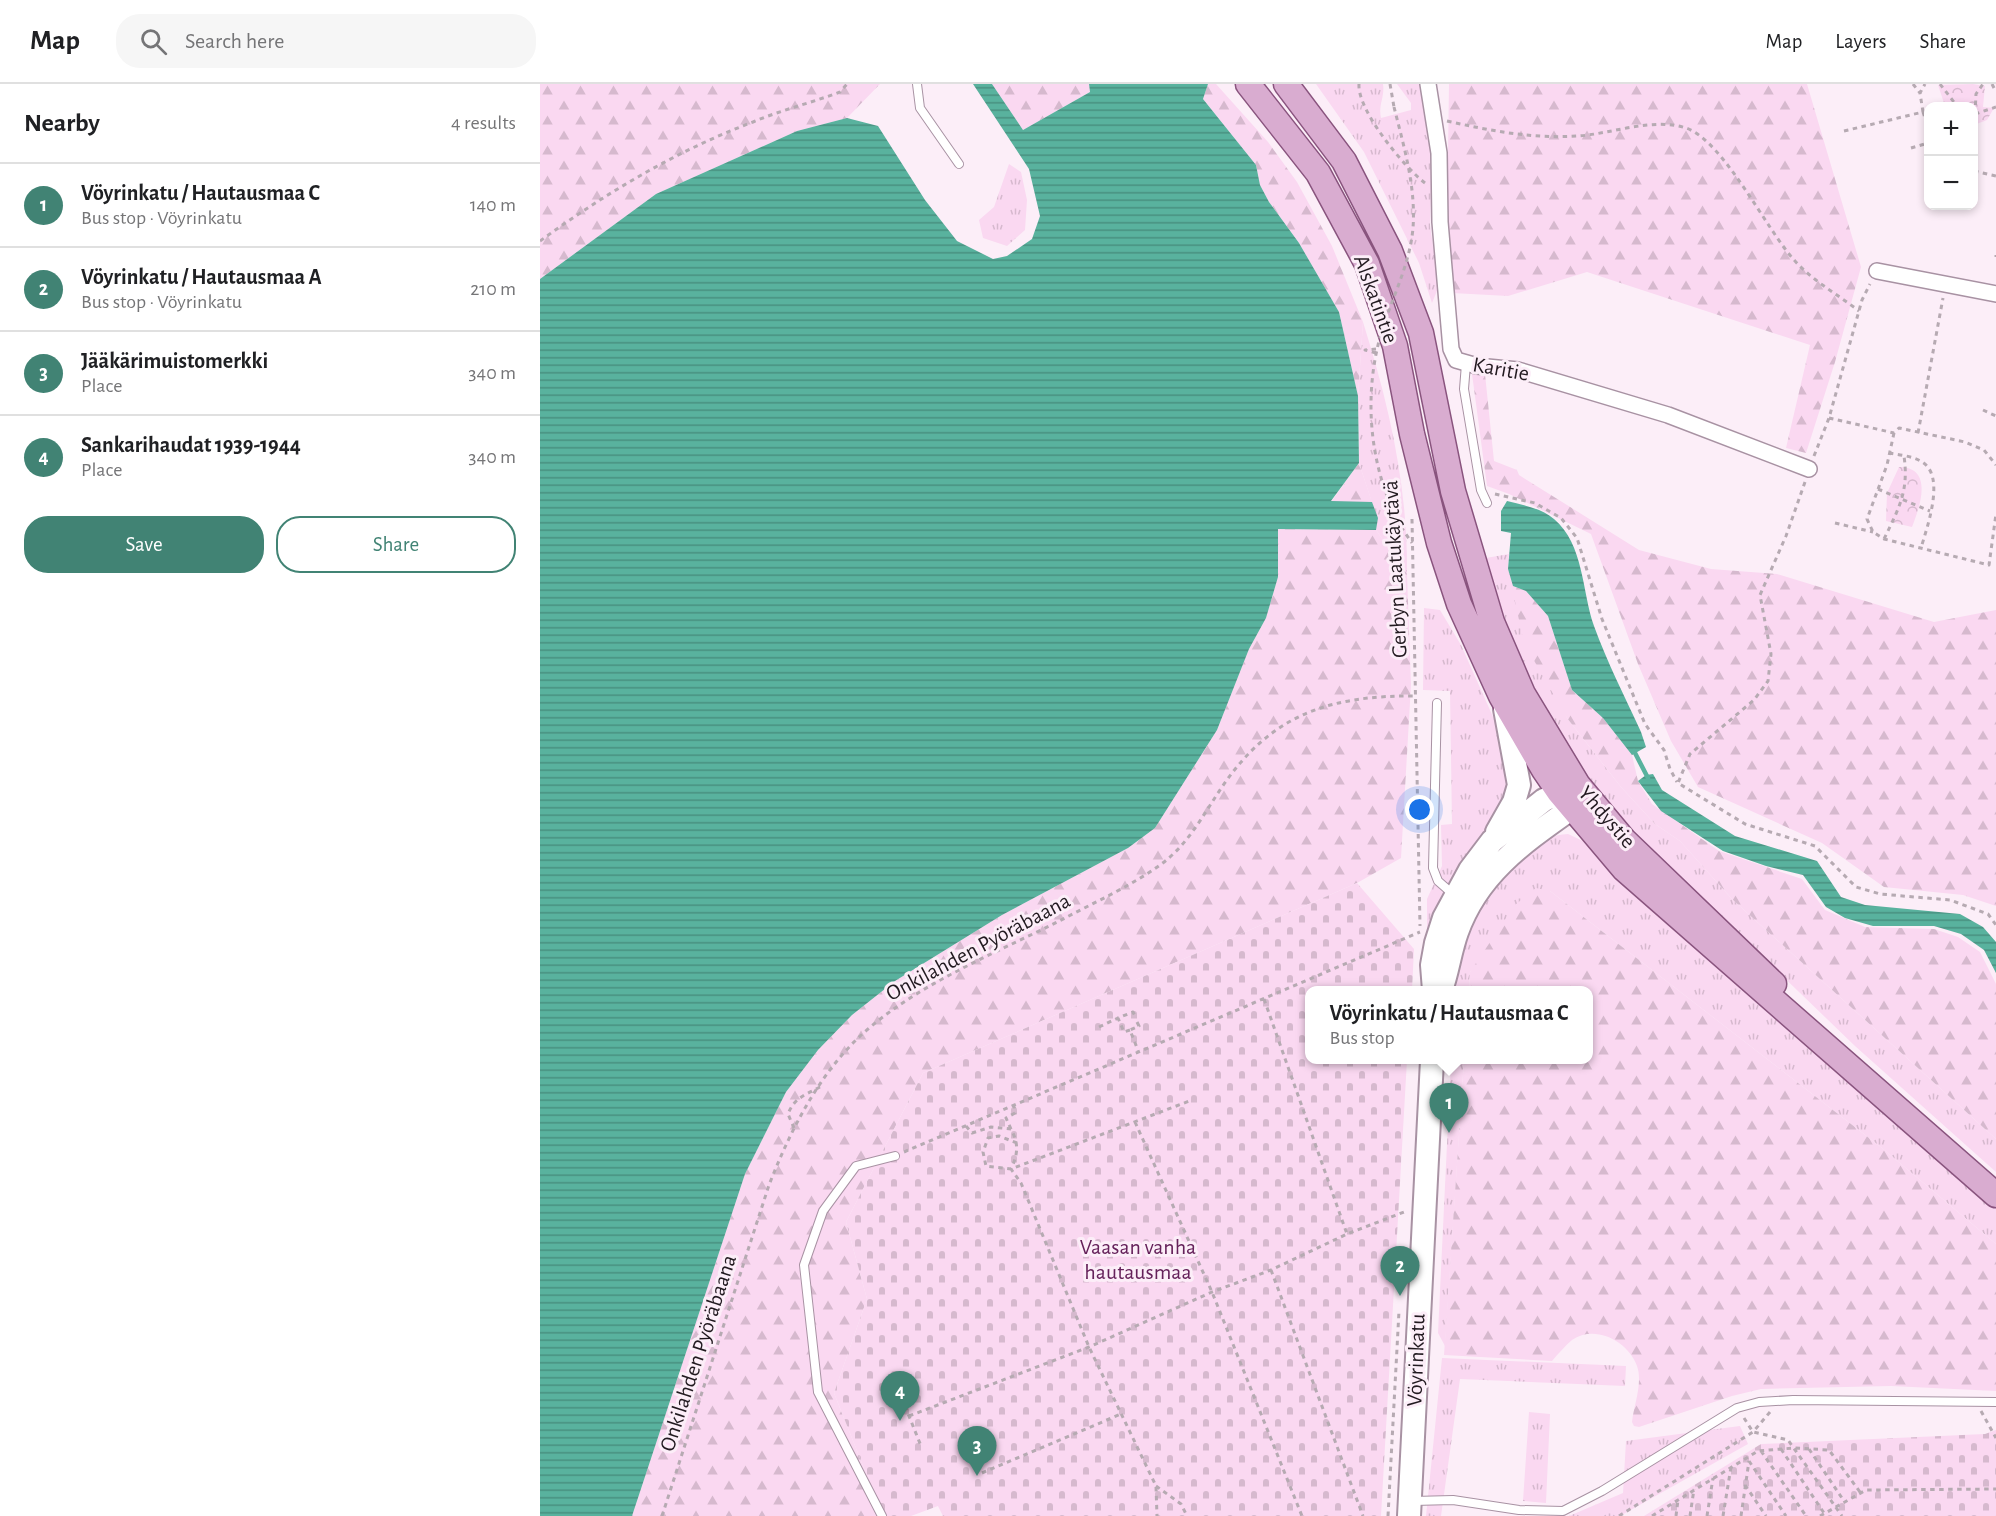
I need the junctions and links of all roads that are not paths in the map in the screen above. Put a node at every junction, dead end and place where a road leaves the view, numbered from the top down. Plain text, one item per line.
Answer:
1 (917, 84) edge
2 (1248, 84) edge
3 (1286, 84) edge
4 (1428, 84) edge
5 (959, 164) dead end
6 (1877, 271) road end
7 (1996, 294) edge
8 (1467, 364) junction
9 (1809, 469) road end
10 (1453, 491) joint
11 (1487, 503) dead end
12 (1439, 543) joint
13 (1501, 696) junction
14 (1437, 703) dead end
15 (1570, 795) junction
16 (1492, 841) junction
17 (1463, 901) junction
18 (1434, 986) edge
19 (1441, 986) edge
20 (1432, 1064) edge
21 (895, 1156) road end
22 (1996, 1195) edge
23 (1996, 1402) edge
24 (1409, 1509) edge
25 (882, 1516) edge

1 - 5 lane
2 - 12 main road, Alskatintie
3 - 10 main road, Alskatintie
4 - 8 street, Karitie
6 - 7 street
8 - 9 street, Karitie
8 - 11 lane
10 - 15 main road, Yhdystie
12 - 13 main road, Yhdystie
13 - 15 main road, Yhdystie
13 - 16 main road
14 - 17 lane
15 - 16 main road
15 - 17 main road
15 - 22 main road, Yhdystie
16 - 17 main road
17 - 18 main road
17 - 19 main road
20 - 24 main road, Vöyrinkatu
21 - 25 lane
23 - 24 lane

